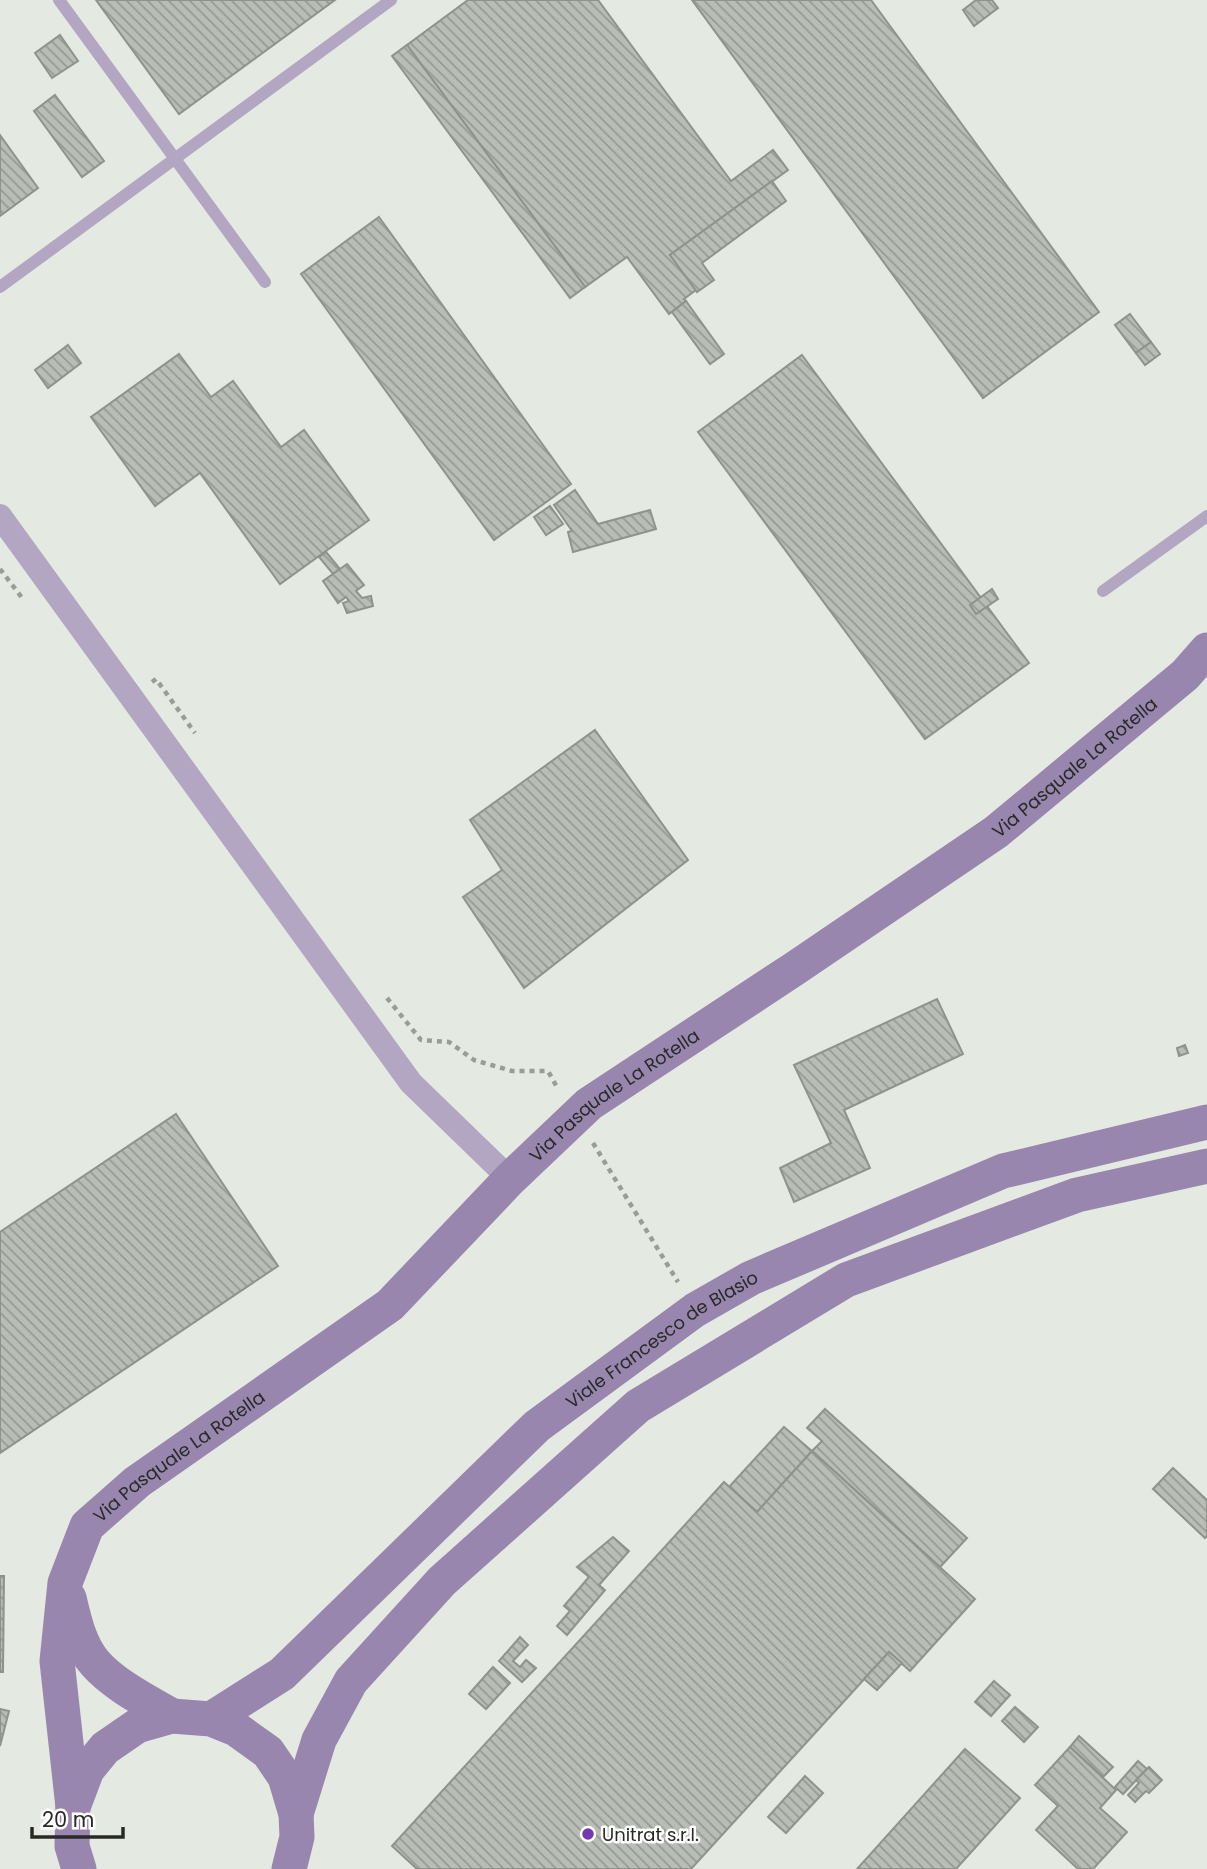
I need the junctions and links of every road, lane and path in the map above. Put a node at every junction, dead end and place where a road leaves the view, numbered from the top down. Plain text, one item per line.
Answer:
1 (59, 0) edge
2 (391, 0) edge
3 (174, 159) junction
4 (265, 282) dead end
5 (0, 287) edge
6 (0, 516) edge
7 (1207, 516) edge
8 (1103, 591) dead end
9 (1207, 650) edge
10 (156, 679) dead end
11 (197, 736) dead end
12 (379, 988) dead end
13 (548, 1071) dead end
14 (1207, 1122) edge
15 (591, 1140) dead end
16 (1207, 1166) edge
17 (510, 1179) junction
18 (695, 1310) junction
19 (65, 1583) junction
20 (172, 1716) junction
21 (211, 1719) junction
22 (73, 1807) junction
23 (294, 1840) edge
24 (72, 1861) edge
25 (309, 1869) edge

1 - 3 lane
2 - 3 lane
3 - 4 lane
3 - 5 lane
6 - 17 street
7 - 8 lane
9 - 17 street, Via Pasquale La Rotella
10 - 11 path
12 - 13 path
14 - 18 street, Viale Francesco de Blasio
15 - 18 path
16 - 23 street
17 - 19 street, Via Pasquale La Rotella
18 - 21 street, Viale Francesco de Blasio
19 - 20 street
19 - 22 street, Via Pasquale La Rotella
20 - 21 street
20 - 22 street
21 - 23 street
22 - 24 street
23 - 25 street

